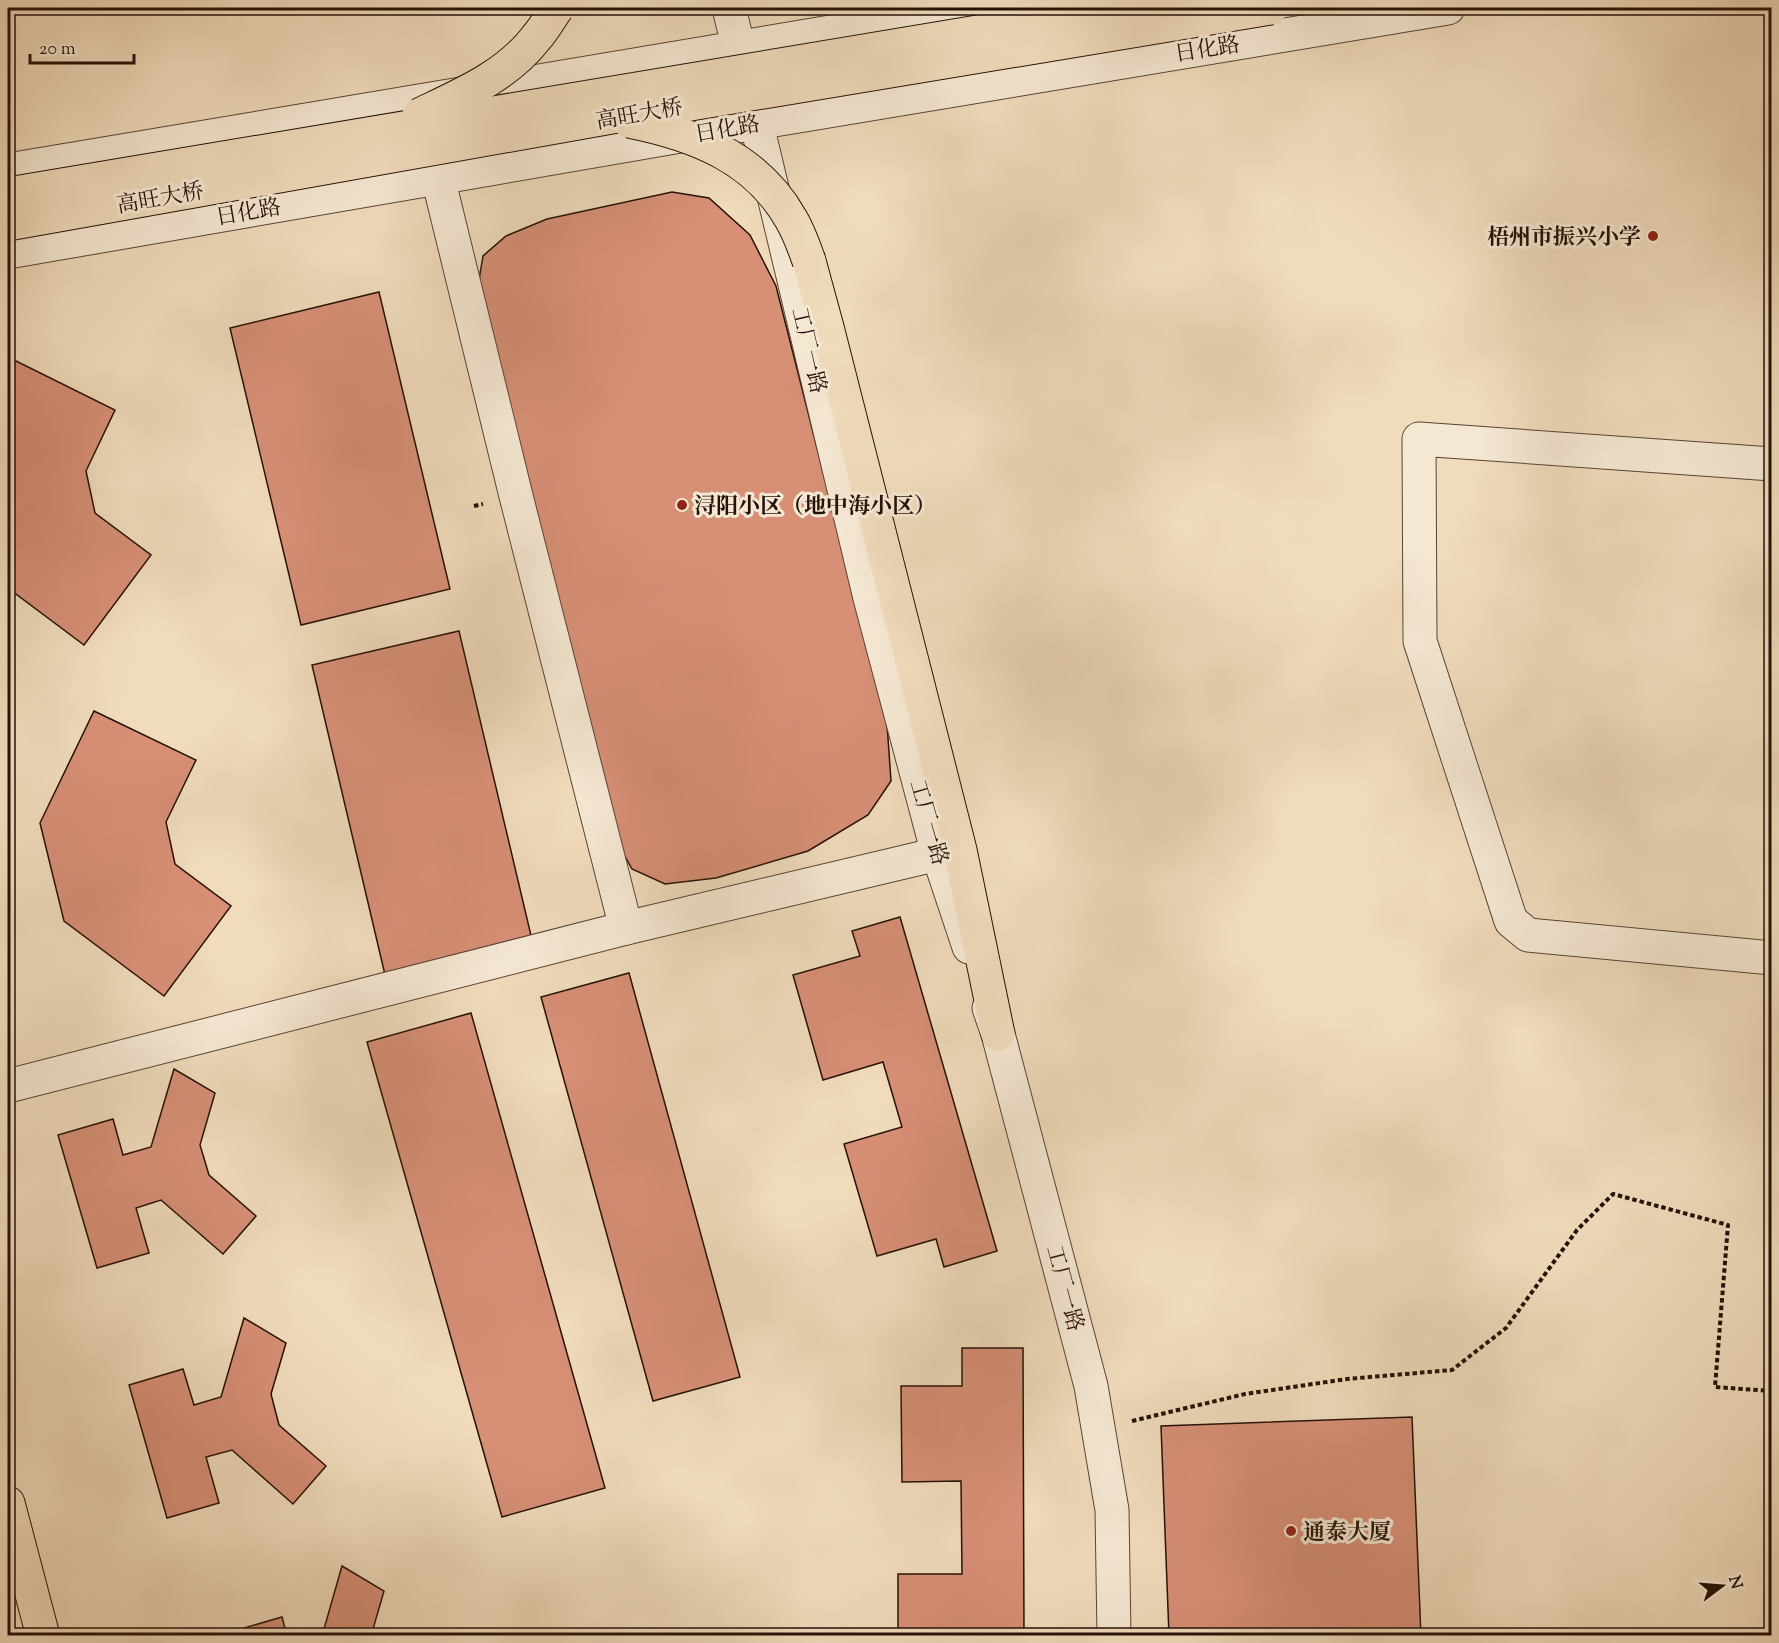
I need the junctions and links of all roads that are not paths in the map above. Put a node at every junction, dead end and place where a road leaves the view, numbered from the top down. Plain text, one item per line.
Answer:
1 (557, 8) edge
2 (729, 8) edge
3 (974, 8) edge
4 (1121, 8) edge
5 (1271, 8) edge
6 (1448, 8) edge
7 (738, 46) junction
8 (612, 117) junction
9 (756, 123) junction
10 (387, 131) junction
11 (8, 170) edge
12 (438, 178) junction
13 (8, 194) edge
14 (8, 224) edge
15 (8, 252) edge
16 (1772, 464) edge
17 (938, 854) junction
18 (626, 928) junction
19 (1772, 958) edge
20 (998, 1034) junction
21 (8, 1086) edge
22 (8, 1503) edge
23 (43, 1635) edge
24 (1114, 1635) edge

1 - 10 main road, bridge
2 - 7 street, 工厂一路
3 - 7 street
4 - 10 main road, 高旺大桥, bridge
5 - 8 main road, 高旺大桥, bridge
6 - 9 street, 日化路
7 - 9 street, 工厂一路
7 - 11 street
8 - 14 main road, 高旺大桥, bridge
8 - 20 main road, bridge
9 - 12 street, 日化路
9 - 17 street, 工厂一路
10 - 13 main road, 高旺大桥, bridge
12 - 15 street, 日化路
12 - 18 street
16 - 19 street
17 - 18 street
17 - 20 street, 工厂一路
18 - 21 street
20 - 24 street, 工厂一路
22 - 23 main road

